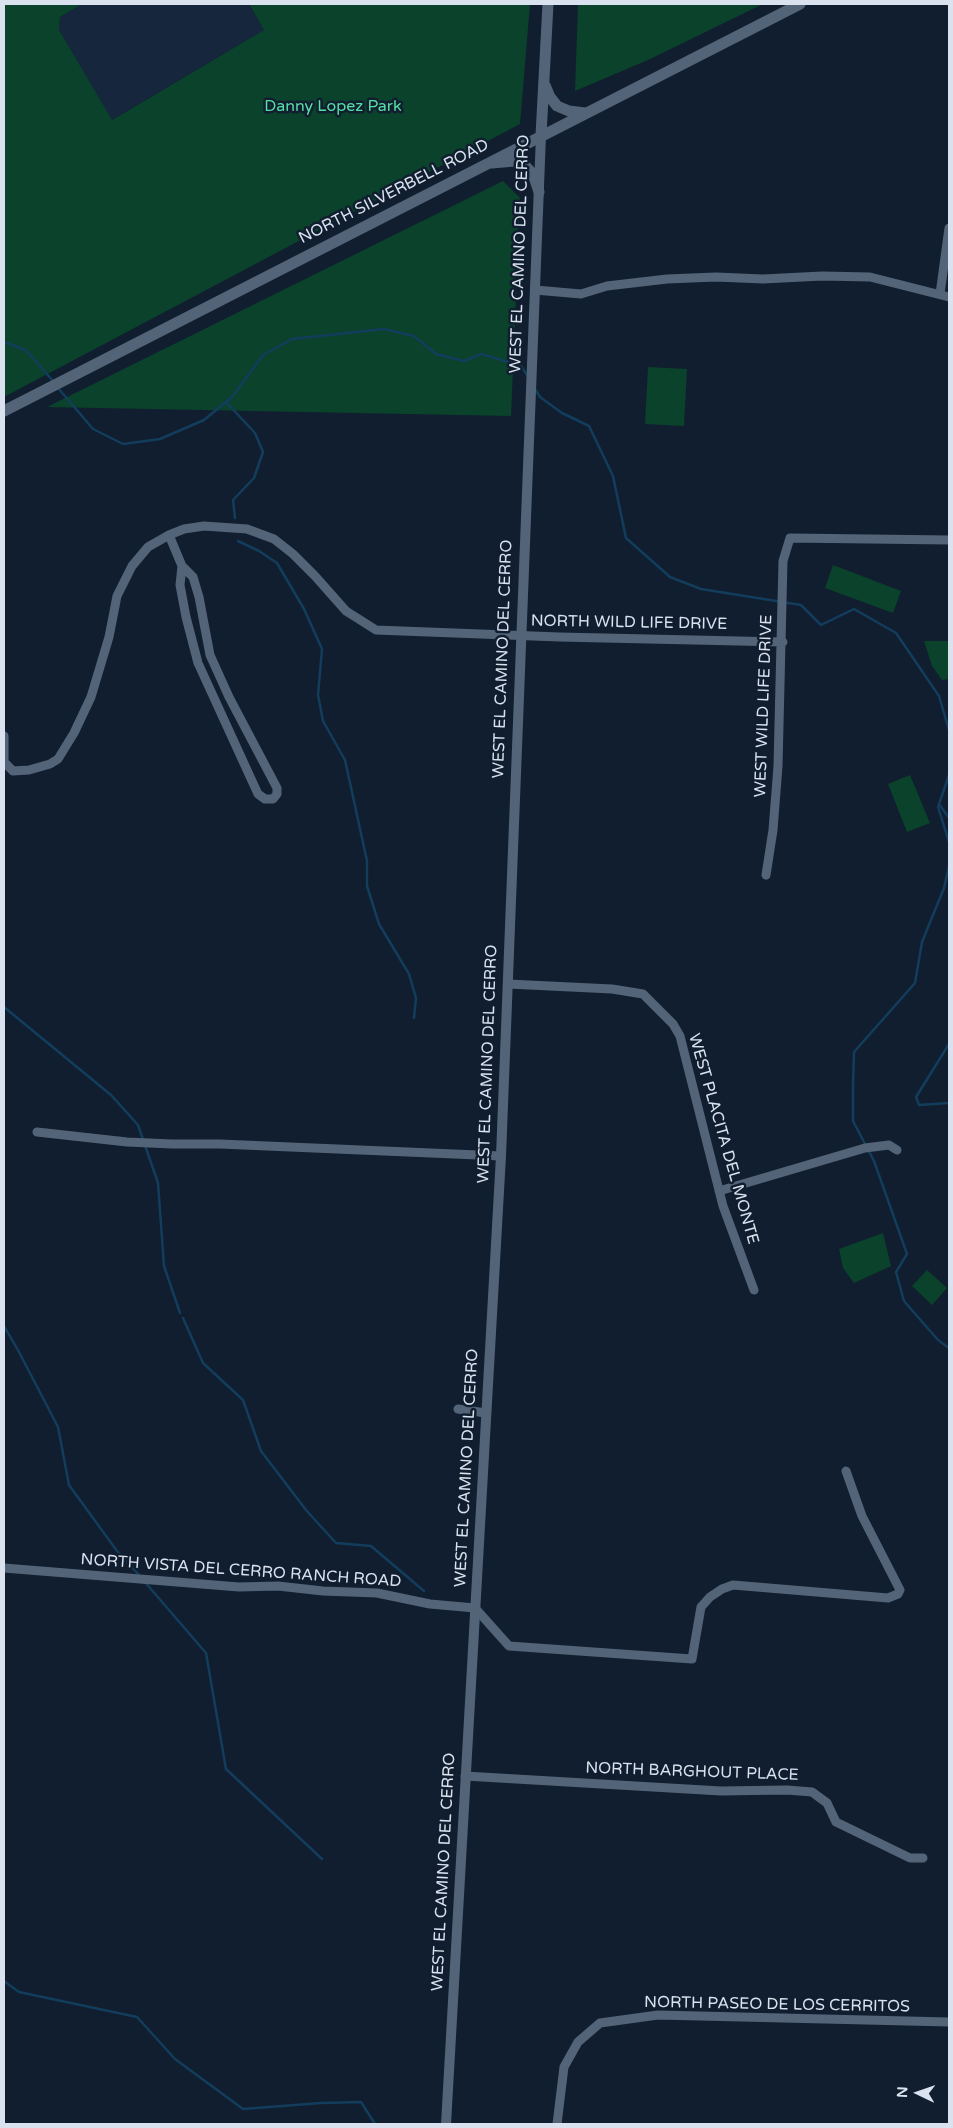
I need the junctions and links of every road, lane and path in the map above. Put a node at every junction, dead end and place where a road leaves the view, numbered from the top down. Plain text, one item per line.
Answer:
1 (548, 4) edge
2 (800, 4) edge
3 (544, 81) junction
4 (585, 113) junction
5 (541, 135) junction
6 (485, 164) junction
7 (539, 192) junction
8 (949, 228) edge
9 (535, 290) junction
10 (945, 296) edge
11 (4, 411) edge
12 (169, 535) junction
13 (949, 540) edge
14 (182, 566) junction
15 (520, 636) junction
16 (783, 642) junction
17 (4, 736) edge
18 (5, 767) edge
19 (766, 875) dead end
20 (508, 984) junction
21 (37, 1132) dead end
22 (897, 1150) dead end
23 (501, 1156) junction
24 (719, 1191) junction
25 (754, 1290) dead end
26 (458, 1410) dead end
27 (486, 1413) junction
28 (846, 1471) dead end
29 (4, 1568) edge
30 (475, 1608) junction
31 (465, 1776) junction
32 (923, 1858) dead end
33 (949, 2022) edge
34 (446, 2124) edge
35 (557, 2124) edge

1 - 3 main road, WEST EL CAMINO DEL CERRO
2 - 4 main road, NORTH SILVERBELL ROAD
3 - 4 main road
3 - 5 main road, WEST EL CAMINO DEL CERRO
4 - 5 main road, NORTH SILVERBELL ROAD
5 - 6 main road, NORTH SILVERBELL ROAD
5 - 7 street, WEST EL CAMINO DEL CERRO
6 - 7 main road
6 - 11 main road, NORTH SILVERBELL ROAD
7 - 9 street, WEST EL CAMINO DEL CERRO
8 - 10 street
9 - 10 street
9 - 15 street, WEST EL CAMINO DEL CERRO
12 - 14 street
12 - 15 street, NORTH WILD LIFE DRIVE
12 - 18 street, NORTH WILD LIFE DRIVE
13 - 16 street, WEST WILD LIFE DRIVE
14 - 14 street
15 - 16 street, NORTH WILD LIFE DRIVE
15 - 20 street, WEST EL CAMINO DEL CERRO
16 - 19 street, WEST WILD LIFE DRIVE
17 - 18 street, NORTH WILD LIFE DRIVE
20 - 23 street, WEST EL CAMINO DEL CERRO
20 - 24 street, WEST PLACITA DEL MONTE
21 - 23 street
22 - 24 street
23 - 27 street, WEST EL CAMINO DEL CERRO
24 - 25 street, WEST PLACITA DEL MONTE
26 - 27 street, WEST EL CAMINO DEL CERRO
27 - 30 street, WEST EL CAMINO DEL CERRO
28 - 30 street
29 - 30 street, NORTH VISTA DEL CERRO RANCH ROAD
30 - 31 street, WEST EL CAMINO DEL CERRO
31 - 32 street, NORTH BARGHOUT PLACE
31 - 34 street, WEST EL CAMINO DEL CERRO
33 - 35 street, NORTH PASEO DE LOS CERRITOS

